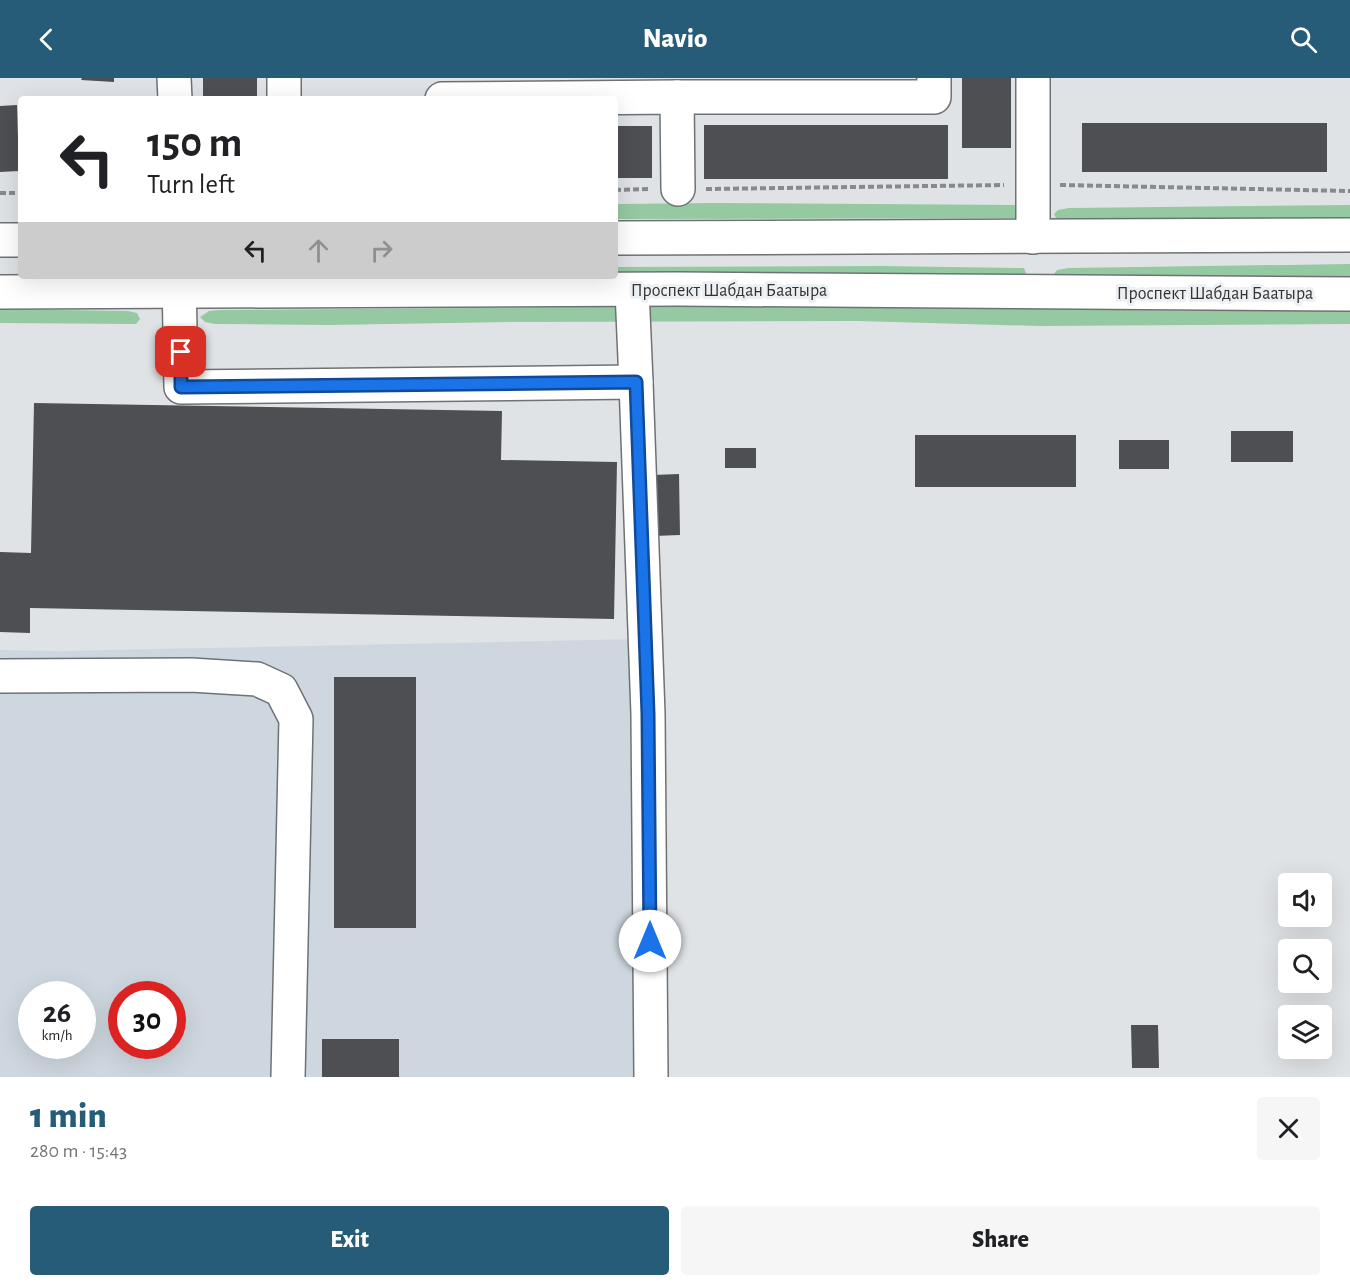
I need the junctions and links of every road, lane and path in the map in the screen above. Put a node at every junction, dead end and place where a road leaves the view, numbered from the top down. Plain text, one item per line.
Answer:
1 (174, 78) edge
2 (284, 78) edge
3 (934, 78) edge
4 (1033, 78) edge
5 (684, 88) edge
6 (175, 96) edge
7 (284, 96) edge
8 (508, 96) edge
9 (678, 189) dead end
10 (0, 193) edge
11 (18, 193) edge
12 (1350, 236) edge
13 (1033, 237) junction
14 (618, 238) edge
15 (0, 240) edge
16 (18, 240) edge
17 (180, 283) edge
18 (632, 290) junction
19 (0, 292) edge
20 (1350, 294) edge
21 (636, 382) junction
22 (0, 676) edge
23 (288, 1077) edge
24 (651, 1077) edge

1 - 6 main road
2 - 7 main road
3 - 5 main road
4 - 13 main road
5 - 8 main road
5 - 9 main road
10 - 11 path
12 - 13 main road
13 - 14 main road
15 - 16 main road
17 - 18 main road, Проспект Шабдан Баатыра
17 - 19 main road, Проспект Шабдан Баатыра
17 - 21 main road
18 - 20 main road, Проспект Шабдан Баатыра
18 - 21 main road
21 - 24 main road
22 - 23 main road

